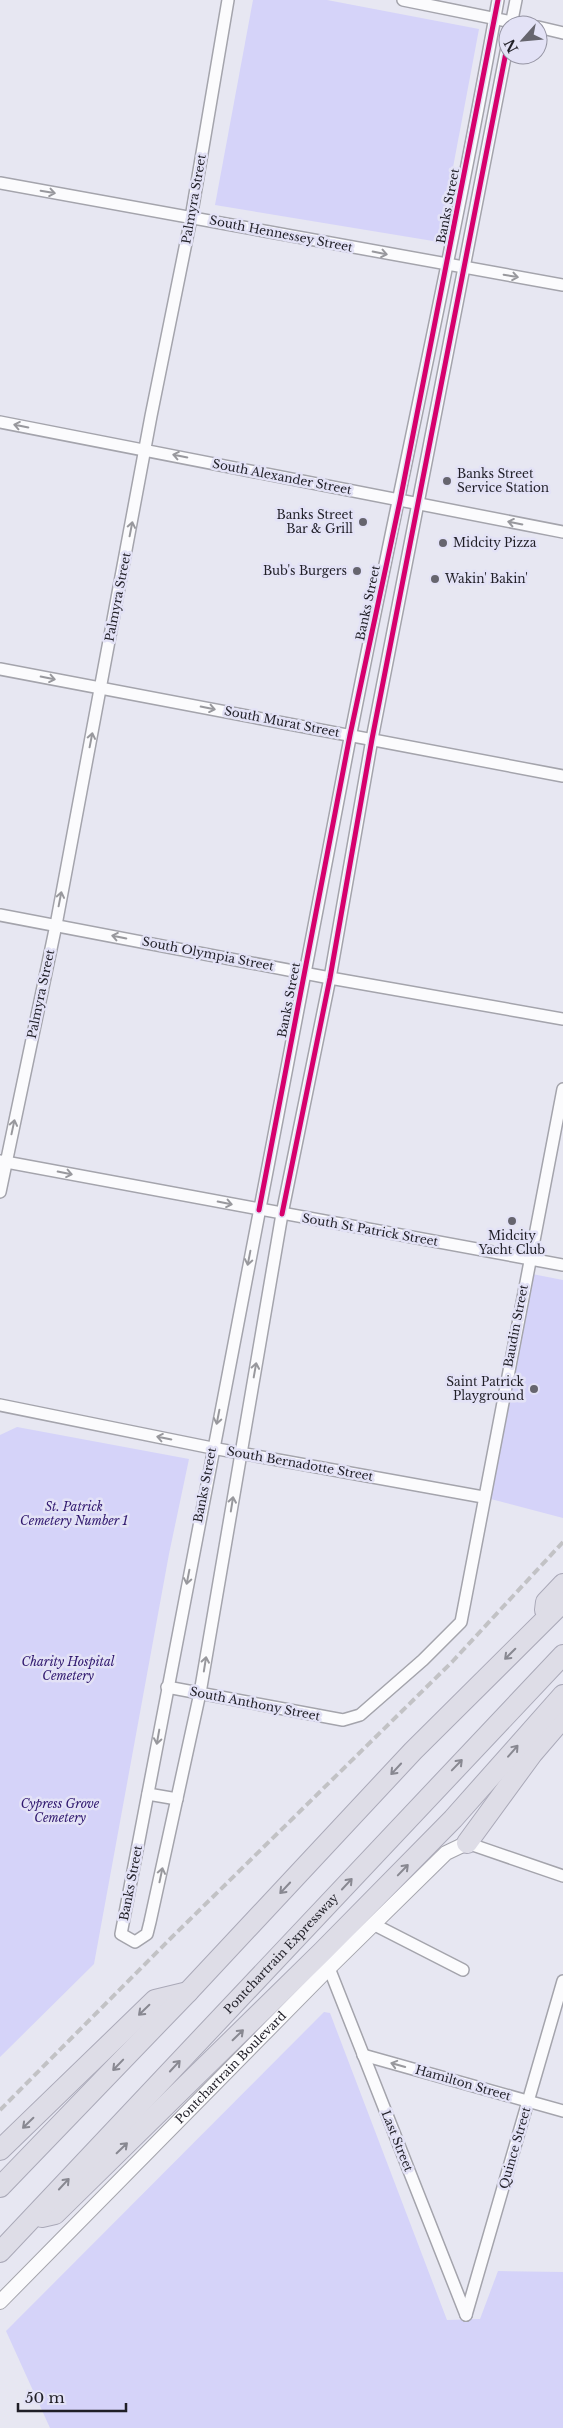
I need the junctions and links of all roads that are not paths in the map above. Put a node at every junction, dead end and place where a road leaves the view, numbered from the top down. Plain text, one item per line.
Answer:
1 (228, 0) edge
2 (403, 0) edge
3 (498, 0) edge
4 (516, 0) edge
5 (513, 15) edge
6 (495, 18) junction
7 (498, 19) edge
8 (548, 30) edge
9 (563, 33) edge
10 (503, 65) edge
11 (0, 183) edge
12 (191, 218) junction
13 (446, 265) junction
14 (463, 268) junction
15 (563, 285) edge
16 (0, 422) edge
17 (146, 449) junction
18 (400, 500) junction
19 (419, 504) junction
20 (563, 532) edge
21 (0, 669) edge
22 (101, 688) junction
23 (350, 735) junction
24 (372, 739) junction
25 (563, 776) edge
26 (0, 915) edge
27 (56, 925) junction
28 (304, 973) junction
29 (330, 978) junction
30 (563, 1018) edge
31 (563, 1089) edge
32 (3, 1161) edge
33 (0, 1192) edge
34 (259, 1210) junction
35 (282, 1214) junction
36 (529, 1259) junction
37 (563, 1265) edge
38 (0, 1406) edge
39 (212, 1448) junction
40 (240, 1453) junction
41 (483, 1497) junction
42 (563, 1584) edge
43 (563, 1602) edge
44 (544, 1619) junction
45 (563, 1656) edge
46 (167, 1687) junction
47 (200, 1693) junction
48 (563, 1695) edge
49 (563, 1718) edge
50 (343, 1720) joint
51 (148, 1794) junction
52 (177, 1799) junction
53 (467, 1843) junction
54 (563, 1876) edge
55 (374, 1924) junction
56 (329, 1968) junction
57 (464, 1970) dead end
58 (563, 1981) edge
59 (188, 1992) junction
60 (364, 2055) junction
61 (529, 2102) junction
62 (563, 2111) edge
63 (0, 2150) edge
64 (0, 2187) edge
65 (30, 2220) junction
66 (0, 2252) edge
67 (0, 2302) edge
68 (466, 2315) joint

1 - 12 street, Palmyra Street
2 - 6 street
3 - 6 street, Banks Street
4 - 5 street
6 - 7 street
6 - 13 street, Banks Street
8 - 9 street
10 - 14 street, Banks Street
11 -> 12 street, South Hennessey Street
12 -> 13 street, South Hennessey Street
12 - 17 street, Palmyra Street
13 - 14 street, South Hennessey Street
13 - 18 street, Banks Street
14 -> 15 street, South Hennessey Street
14 - 19 street, Banks Street
17 -> 16 street, South Alexander Street
18 -> 17 street, South Alexander Street
22 -> 17 street, Palmyra Street
18 - 19 street, South Alexander Street
18 - 23 street, Banks Street
20 -> 19 street, South Alexander Street
19 - 24 street, Banks Street
21 -> 22 street, South Murat Street
22 -> 23 street, South Murat Street
27 -> 22 street, Palmyra Street
23 - 24 street, South Murat Street
23 - 28 street, Banks Street
24 - 25 street, South Murat Street
24 - 29 street, Banks Street
26 - 27 street, South Olympia Street
28 -> 27 street, South Olympia Street
32 -> 27 street, Palmyra Street
28 - 29 street, South Olympia Street
28 - 34 street, Banks Street
29 - 30 street, South Olympia Street
29 - 35 street, Banks Street
31 - 36 street, Baudin Street
32 - 33 street, Palmyra Street
32 -> 34 street, South St Patrick Street
34 - 35 street, South St Patrick Street
34 -> 39 street, Banks Street
35 - 36 street, South St Patrick Street
40 -> 35 street, Banks Street
36 - 37 street, South St Patrick Street
36 - 41 street, Baudin Street
39 -> 38 street, South Bernadotte Street
39 - 40 street, South Bernadotte Street
39 -> 46 street, Banks Street
40 - 41 street, South Bernadotte Street
47 -> 40 street, Banks Street
41 - 50 street, Baudin Street
42 - 44 highway
43 - 44 highway
44 -> 59 highway
65 -> 45 highway, Pontchartrain Expressway
46 - 47 street, South Anthony Street
46 -> 51 street, Banks Street
47 - 50 street, South Anthony Street
47 - 52 street, Banks Street
65 -> 48 highway
49 - 53 highway
51 - 52 street
51 -> 52 street, Banks Street
53 - 54 street
53 - 55 street, Pontchartrain Boulevard
55 - 56 street, Pontchartrain Boulevard
55 - 57 street
56 - 60 street, Last Street
56 - 67 street, Pontchartrain Boulevard
58 - 61 street, Quince Street
59 -> 63 highway
59 -> 64 highway
61 -> 60 street, Hamilton Street
60 - 68 street, Last Street
61 - 62 street, Hamilton Street
61 - 68 street, Quince Street
65 - 66 highway, Pontchartrain Expressway

